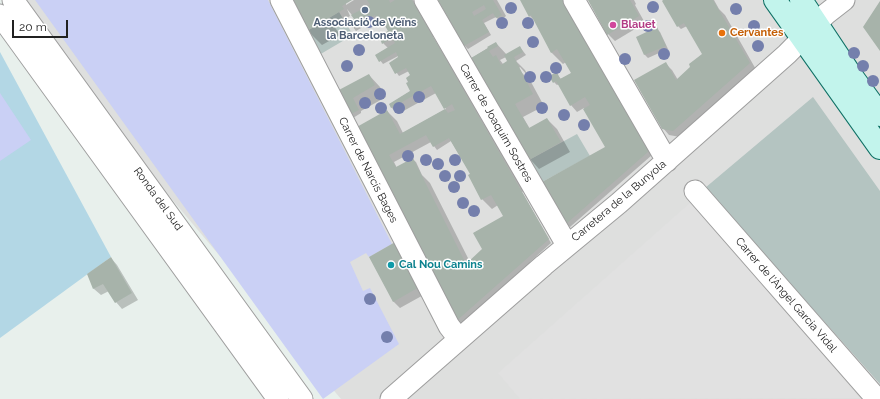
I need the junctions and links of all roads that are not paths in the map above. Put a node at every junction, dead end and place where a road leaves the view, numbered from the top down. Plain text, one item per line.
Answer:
1 (14, 0) edge
2 (281, 0) edge
3 (426, 0) edge
4 (574, 0) edge
5 (775, 0) edge
6 (802, 0) edge
7 (844, 0) edge
8 (0, 15) edge
9 (817, 23) junction
10 (803, 39) junction
11 (880, 114) edge
12 (880, 148) edge
13 (667, 161) junction
14 (695, 191) dead end
15 (568, 245) junction
16 (459, 338) junction
17 (278, 399) edge
18 (302, 399) edge
19 (391, 399) edge
20 (877, 399) edge

1 - 18 street, Ronda del Sud
2 - 16 street, Carrer de Narcís Bages
3 - 15 street, Carrer de Joaquim Sostres
4 - 13 street
5 - 10 main road
6 - 9 main road
7 - 9 street, Carretera de la Bunyola
8 - 17 street, Ronda del Sud
9 - 10 street, Carretera de la Bunyola
9 - 11 main road
10 - 12 main road
10 - 13 street, Carretera de la Bunyola
13 - 15 street, Carretera de la Bunyola
14 - 20 street, Carrer de l'Àngel Garcia Vidal
15 - 16 street, Carretera de la Bunyola
16 - 19 street, Carretera de la Bunyola

